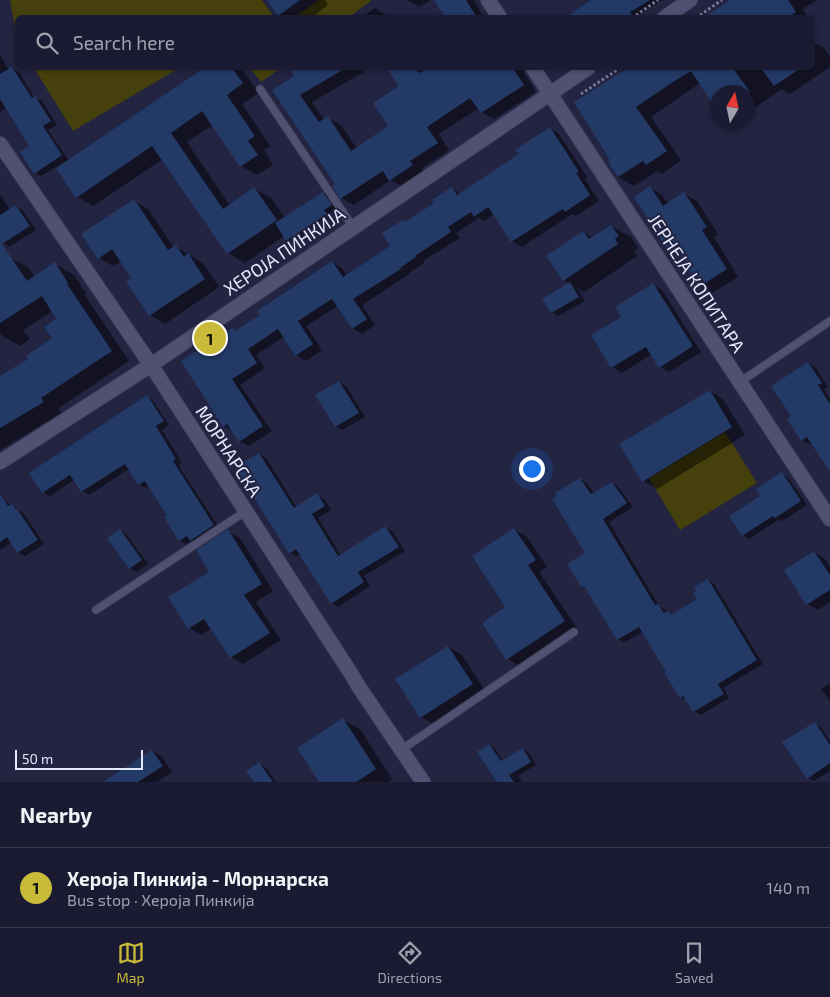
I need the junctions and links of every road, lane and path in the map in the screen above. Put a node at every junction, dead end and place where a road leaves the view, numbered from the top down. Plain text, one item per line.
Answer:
1 (488, 0) edge
2 (658, 0) edge
3 (690, 0) edge
4 (722, 0) edge
5 (498, 15) edge
6 (636, 15) edge
7 (668, 15) edge
8 (700, 15) edge
9 (533, 70) edge
10 (585, 70) edge
11 (617, 70) edge
12 (260, 89) dead end
13 (549, 93) junction
14 (559, 108) junction
15 (0, 144) edge
16 (353, 227) junction
17 (830, 322) edge
18 (151, 365) junction
19 (740, 382) junction
20 (0, 462) edge
21 (246, 511) junction
22 (830, 519) edge
23 (96, 610) dead end
24 (574, 632) dead end
25 (401, 750) junction
26 (422, 782) edge

1 - 5 street
2 - 6 path
3 - 7 street
4 - 8 path
9 - 13 street, ЈЕРНЕЈА КОПИТАРА
10 - 13 street, ХЕРОЈА ПИНКИЈА
11 - 14 path
12 - 16 lane
13 - 14 street, ЈЕРНЕЈА КОПИТАРА
13 - 16 street, ХЕРОЈА ПИНКИЈА
14 - 19 street, ЈЕРНЕЈА КОПИТАРА
15 - 18 street, МОРНАРСКА
16 - 18 street, ХЕРОЈА ПИНКИЈА
17 - 19 lane
18 - 20 street, ХЕРОЈА ПИНКИЈА
18 - 21 street, МОРНАРСКА
19 - 22 street, ЈЕРНЕЈА КОПИТАРА
21 - 23 lane
21 - 25 street, МОРНАРСКА
24 - 25 lane
25 - 26 street, МОРНАРСКА

